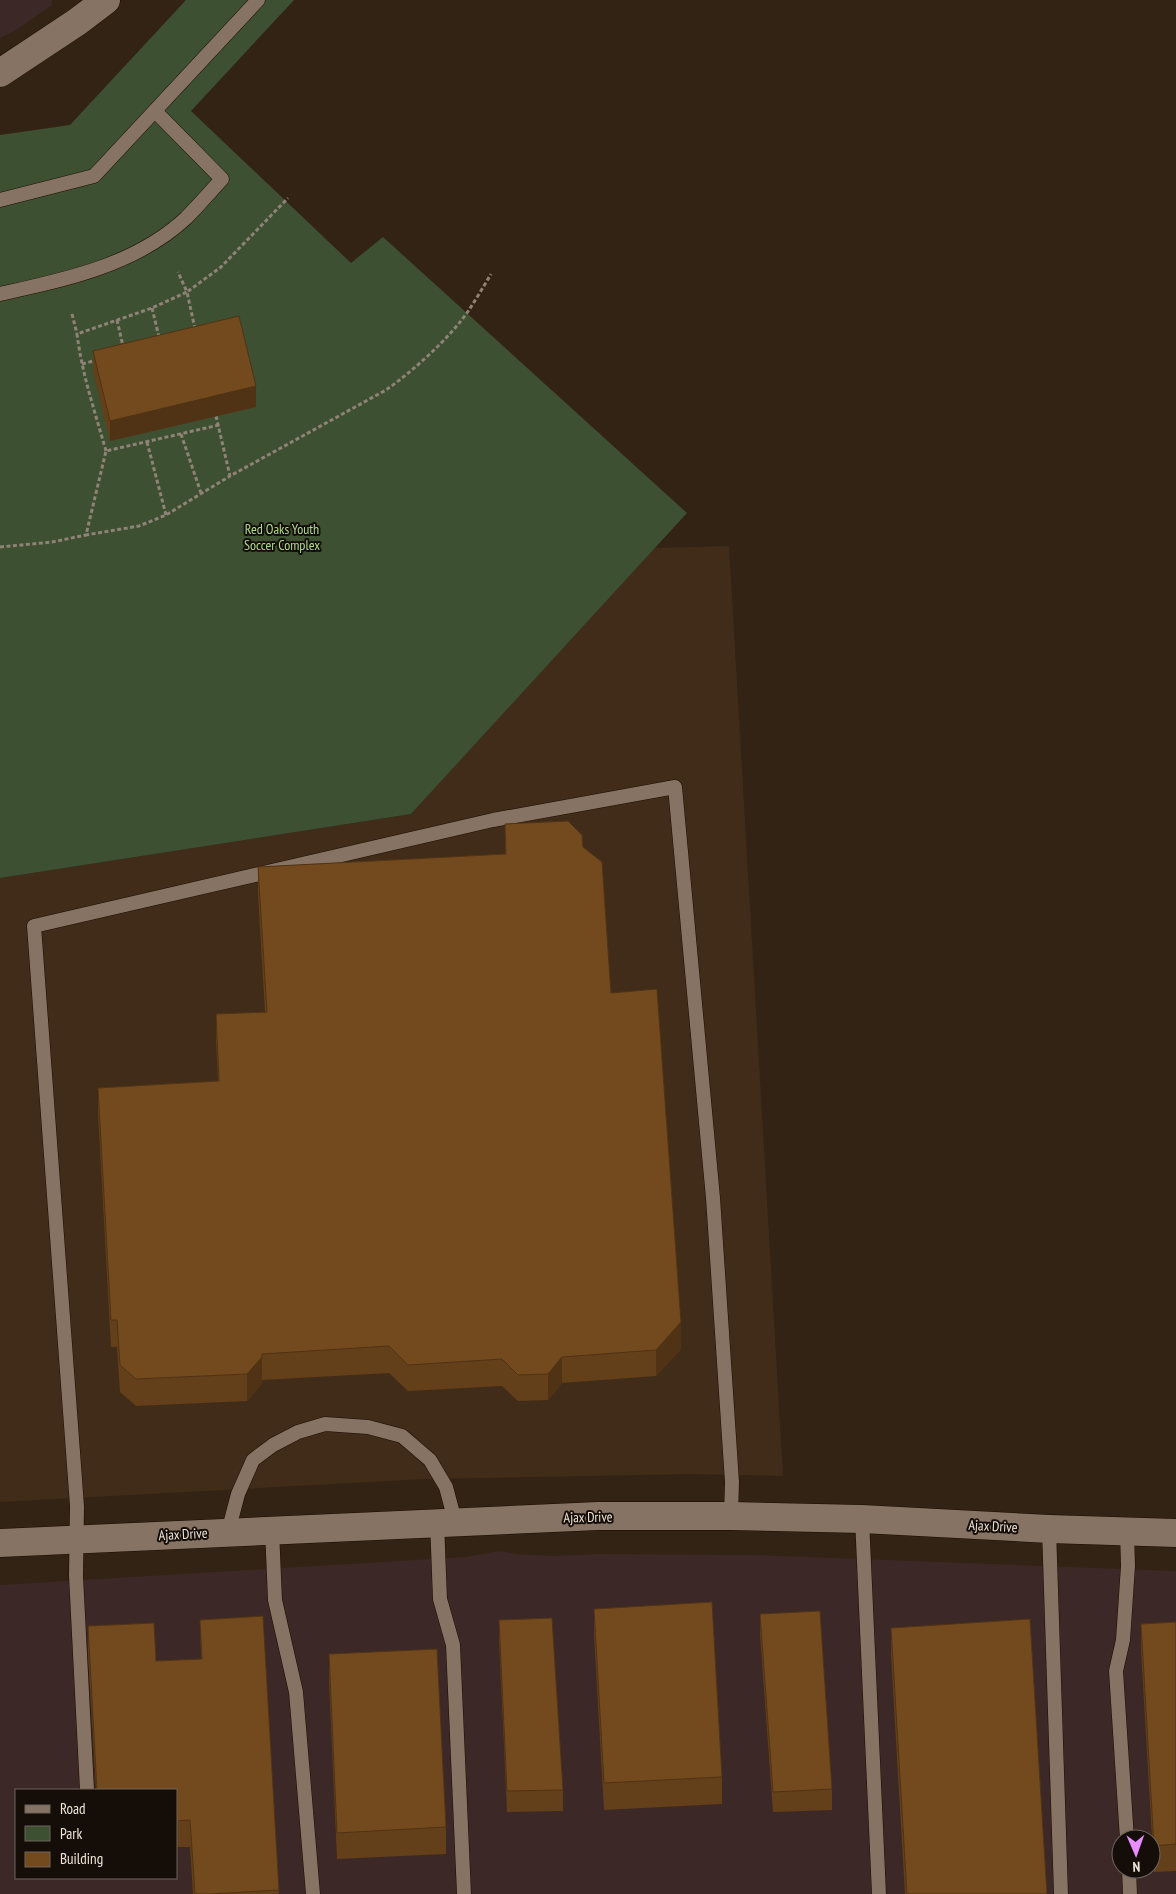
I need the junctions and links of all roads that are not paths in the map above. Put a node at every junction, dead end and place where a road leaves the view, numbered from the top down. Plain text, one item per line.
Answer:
1 (106, 0) edge
2 (258, 0) edge
3 (0, 73) edge
4 (155, 111) junction
5 (0, 200) edge
6 (0, 294) edge
7 (732, 1516) junction
8 (862, 1520) junction
9 (446, 1522) junction
10 (1049, 1529) junction
11 (272, 1530) junction
12 (228, 1532) junction
13 (1127, 1532) junction
14 (1176, 1533) edge
15 (76, 1540) junction
16 (0, 1543) edge
17 (88, 1789) edge
18 (1126, 1829) edge
19 (1129, 1879) edge
20 (312, 1894) edge
21 (464, 1894) edge
22 (879, 1894) edge
23 (1061, 1894) edge
24 (1130, 1894) edge

1 - 3 street
2 - 4 lane
4 - 5 lane
4 - 6 lane
7 - 8 street, Ajax Drive
7 - 9 street, Ajax Drive
7 - 15 lane
8 - 10 street, Ajax Drive
8 - 22 lane
9 - 11 street, Ajax Drive
9 - 12 lane
9 - 21 lane
10 - 13 street, Ajax Drive
10 - 23 lane
11 - 12 street, Ajax Drive
11 - 20 lane
12 - 15 street, Ajax Drive
13 - 14 street, Ajax Drive
13 - 18 lane
15 - 16 street, Ajax Drive
15 - 17 lane
19 - 24 lane

